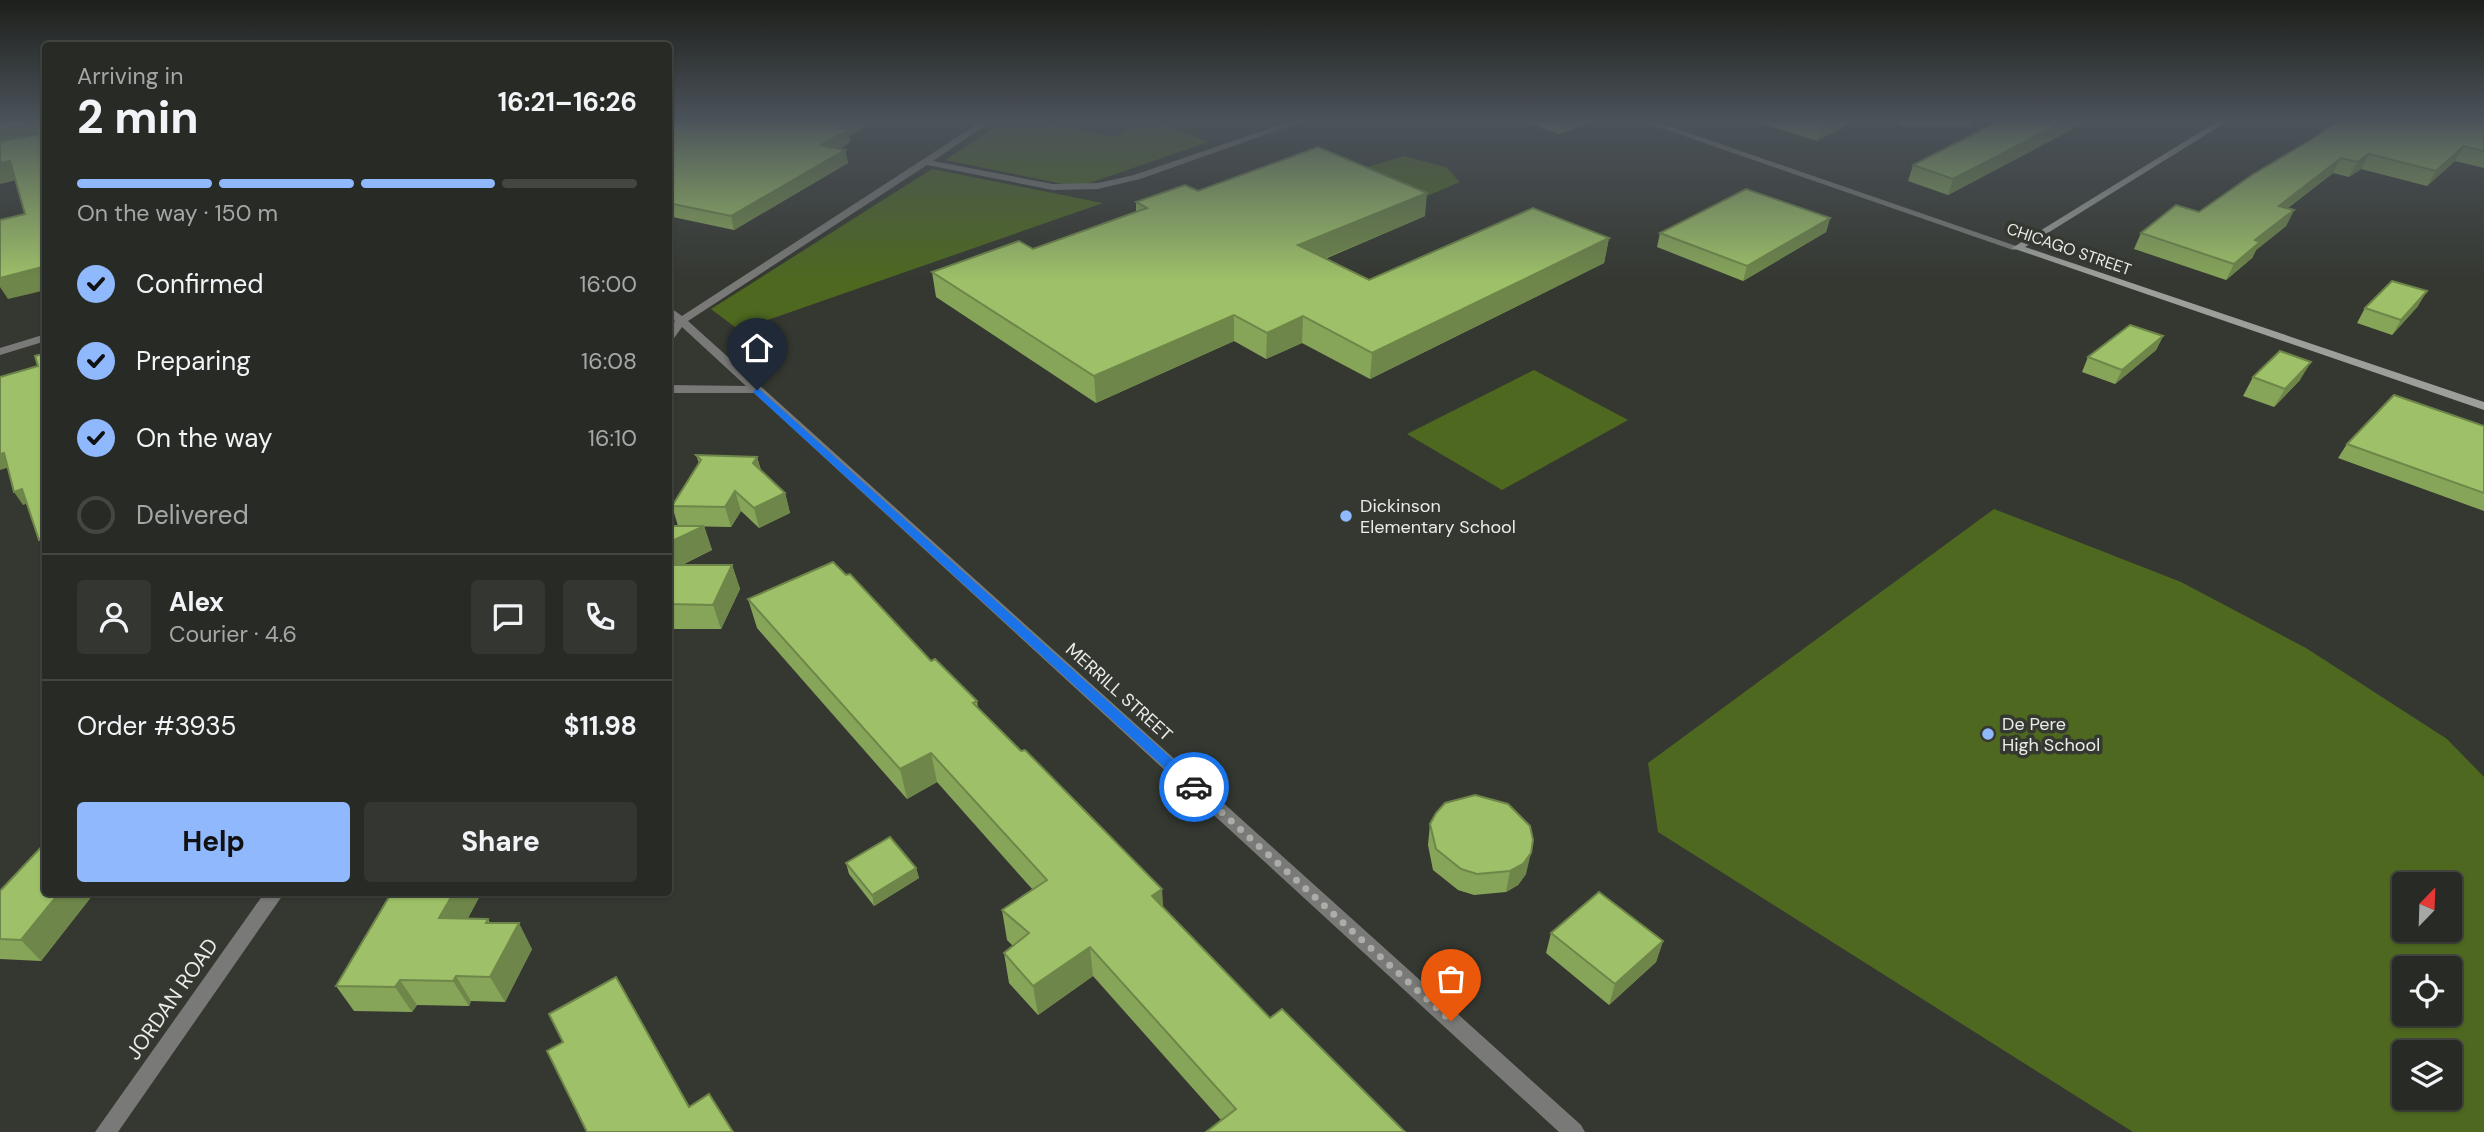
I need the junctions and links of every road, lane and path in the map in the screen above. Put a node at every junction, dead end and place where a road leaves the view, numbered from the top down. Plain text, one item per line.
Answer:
1 (907, 174) edge
2 (986, 174) edge
3 (1146, 174) edge
4 (1800, 174) edge
5 (2138, 174) edge
6 (2017, 248) junction
7 (672, 313) edge
8 (681, 321) junction
9 (672, 333) edge
10 (42, 338) edge
11 (0, 352) edge
12 (672, 389) edge
13 (757, 390) junction
14 (2484, 406) edge
15 (273, 896) edge
16 (106, 1132) edge
17 (1574, 1132) edge

1 - 8 street
2 - 3 street
4 - 6 street, CHICAGO STREET
5 - 6 street
6 - 14 street, CHICAGO STREET
7 - 8 street, MERRILL STREET
8 - 9 street
8 - 13 street, MERRILL STREET
10 - 11 street
12 - 13 street
13 - 17 street, MERRILL STREET
15 - 16 street, JORDAN ROAD

